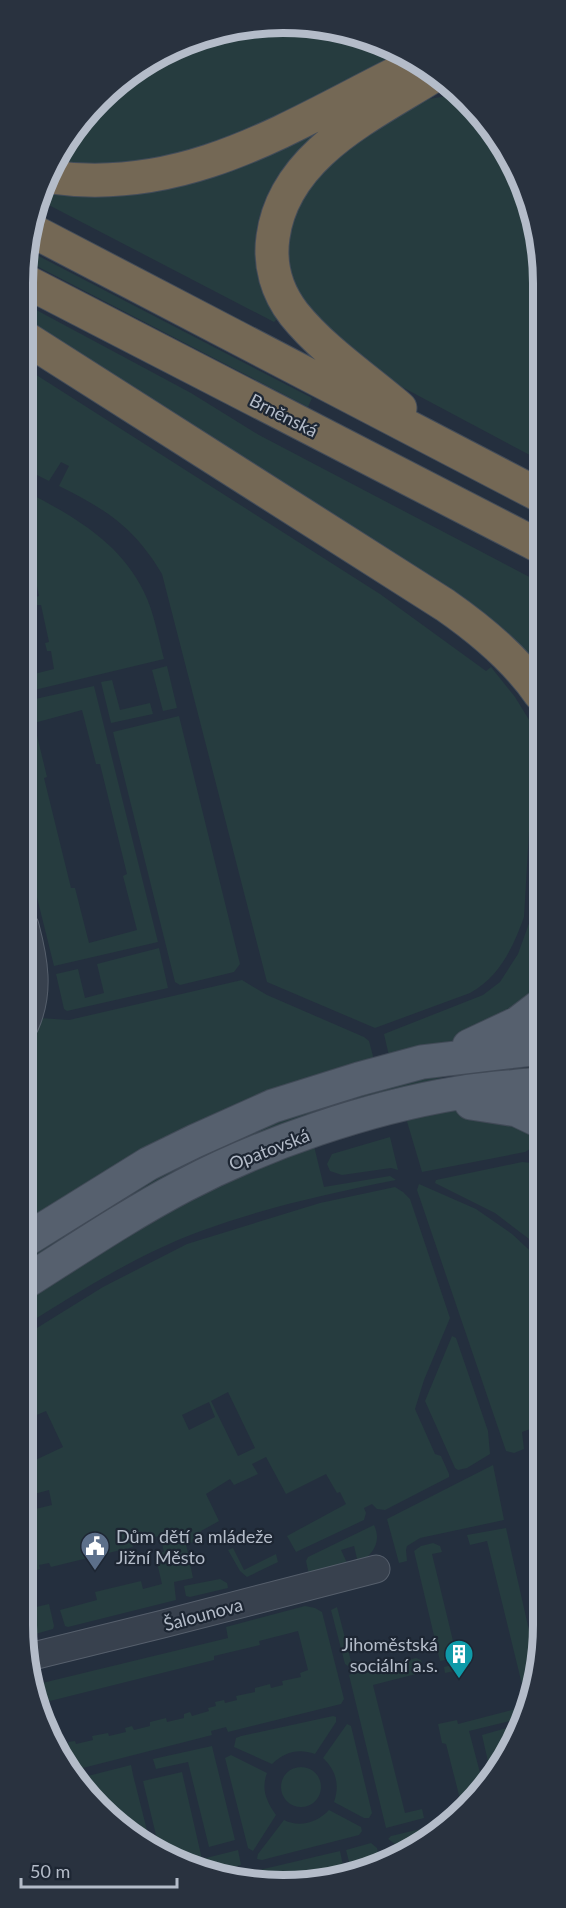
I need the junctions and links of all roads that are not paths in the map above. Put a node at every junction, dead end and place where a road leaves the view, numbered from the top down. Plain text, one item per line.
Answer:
1 (405, 64) edge
2 (409, 67) edge
3 (428, 80) edge
4 (378, 82) junction
5 (440, 89) edge
6 (370, 116) junction
7 (56, 178) edge
8 (38, 234) edge
9 (33, 285) edge
10 (33, 343) edge
11 (452, 451) junction
12 (533, 492) edge
13 (533, 543) edge
14 (533, 685) edge
15 (33, 964) edge
16 (33, 1003) edge
17 (533, 1012) edge
18 (533, 1049) edge
19 (422, 1062) junction
20 (533, 1085) edge
21 (404, 1105) junction
22 (533, 1118) edge
23 (33, 1235) edge
24 (33, 1277) edge
25 (376, 1569) dead end
26 (35, 1656) edge

1 - 4 highway
2 - 4 highway
3 - 6 highway
4 - 7 highway
5 - 6 highway
6 - 11 highway
8 - 11 highway
9 - 13 highway, Brněnská
10 - 14 highway
11 - 12 highway
15 - 16 street
17 - 19 main road
18 - 19 main road, Opatovská
19 - 23 main road, Opatovská
20 - 21 main road, Opatovská
21 - 22 main road
21 - 24 main road, Opatovská
25 - 26 street, Šalounova

